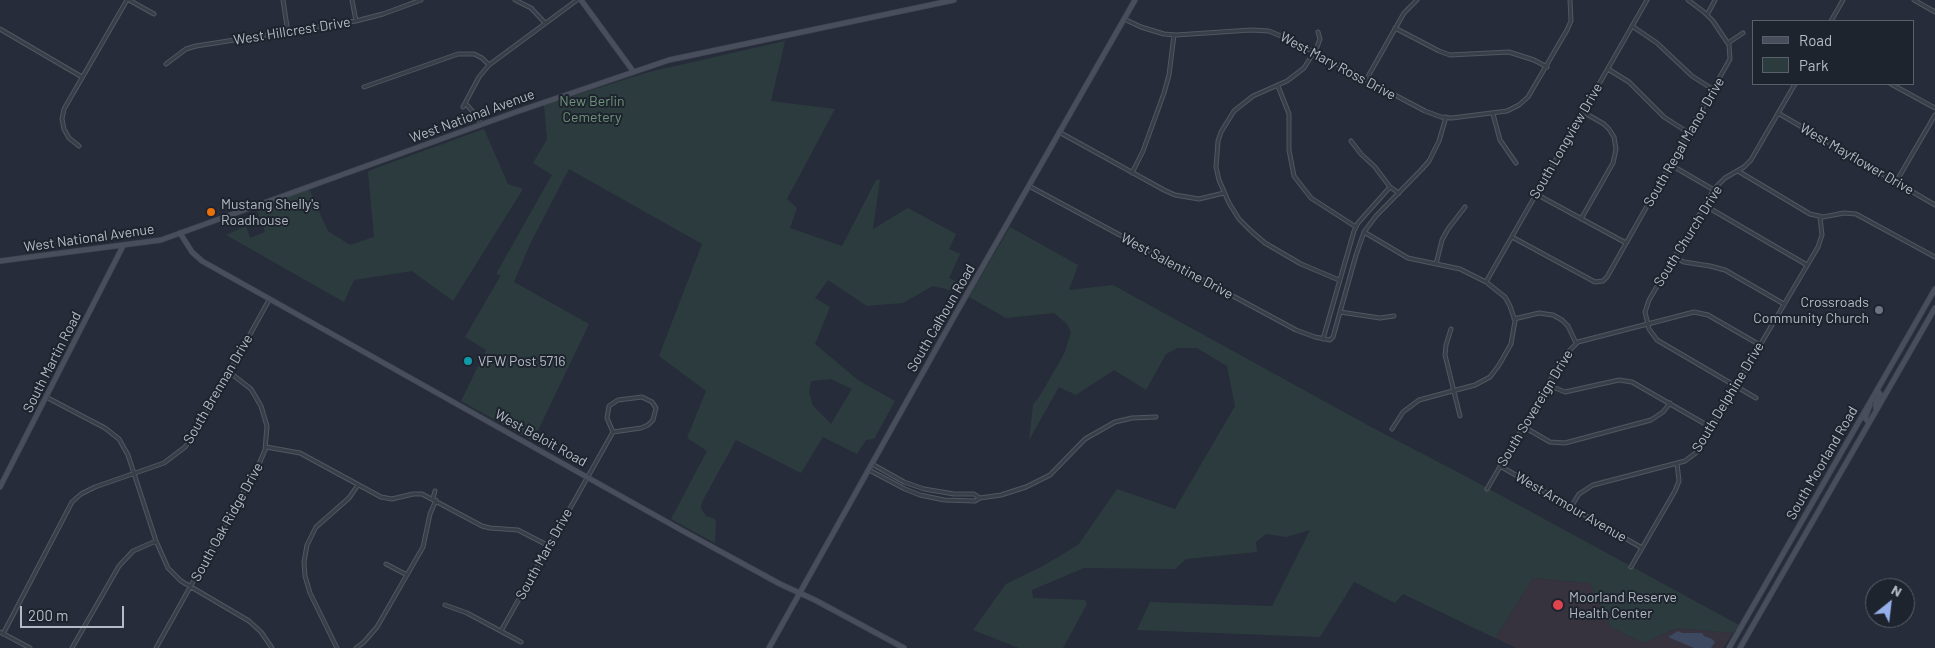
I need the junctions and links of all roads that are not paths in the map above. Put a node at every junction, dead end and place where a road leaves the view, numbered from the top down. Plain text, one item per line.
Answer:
1 (128, 0) edge
2 (283, 0) edge
3 (352, 0) edge
4 (421, 0) edge
5 (515, 0) edge
6 (577, 0) edge
7 (581, 0) edge
8 (954, 0) edge
9 (1135, 0) edge
10 (1417, 0) edge
11 (1570, 0) edge
12 (1647, 0) edge
13 (1688, 0) edge
14 (1715, 0) edge
15 (1843, 0) edge
16 (1914, 0) edge
17 (1935, 12) edge
18 (154, 14) dead end
19 (1707, 15) junction
20 (1124, 19) junction
21 (1832, 20) edge
22 (356, 21) junction
23 (546, 23) junction
24 (1632, 26) junction
25 (1395, 28) junction
26 (0, 30) edge
27 (1318, 32) dead end
28 (288, 33) junction
29 (1743, 33) dead end
30 (1174, 35) junction
31 (1728, 43) junction
32 (1314, 52) junction
33 (166, 64) dead end
34 (489, 65) junction
35 (1547, 67) junction
36 (1608, 69) junction
37 (633, 72) junction
38 (82, 77) junction
39 (1366, 80) junction
40 (1794, 85) edge
41 (1893, 85) edge
42 (1278, 86) junction
43 (364, 87) dead end
44 (1714, 90) junction
45 (1935, 108) edge
46 (1583, 112) junction
47 (1778, 113) junction
48 (1493, 114) junction
49 (1935, 115) edge
50 (1446, 118) junction
51 (481, 125) junction
52 (1059, 132) junction
53 (1689, 133) junction
54 (1350, 141) dead end
55 (79, 146) dead end
56 (1516, 163) dead end
57 (1671, 165) junction
58 (1738, 171) junction
59 (1132, 173) junction
60 (1896, 182) junction
61 (1028, 186) junction
62 (1390, 188) junction
63 (1714, 190) junction
64 (1399, 192) junction
65 (1224, 193) junction
66 (1536, 194) junction
67 (1704, 205) junction
68 (1935, 205) edge
69 (1466, 207) dead end
70 (1820, 217) junction
71 (1581, 219) junction
72 (1356, 227) junction
73 (1364, 232) junction
74 (180, 233) junction
75 (1512, 237) junction
76 (1626, 243) junction
77 (123, 246) junction
78 (1674, 257) junction
79 (1935, 257) edge
80 (0, 261) edge
81 (1436, 264) junction
82 (1807, 265) junction
83 (1339, 280) junction
84 (1486, 282) junction
85 (1935, 289) edge
86 (269, 300) junction
87 (1784, 304) junction
88 (1935, 308) edge
89 (1340, 312) junction
90 (1394, 316) dead end
91 (1514, 318) junction
92 (1647, 323) junction
93 (1452, 329) dead end
94 (1325, 340) junction
95 (1576, 343) junction
96 (1760, 345) junction
97 (229, 372) junction
98 (1548, 385) junction
99 (1736, 386) junction
100 (1453, 390) junction
101 (1877, 390) junction
102 (46, 397) junction
103 (1756, 398) dead end
104 (1870, 402) junction
105 (1670, 403) junction
106 (1876, 410) junction
107 (1460, 416) dead end
108 (1156, 417) dead end
109 (1869, 423) junction
110 (1524, 426) junction
111 (1712, 428) junction
112 (1392, 429) dead end
113 (613, 432) junction
114 (266, 447) junction
115 (1677, 463) junction
116 (872, 464) junction
117 (1500, 466) junction
118 (868, 470) junction
119 (134, 475) junction
120 (587, 477) junction
121 (358, 485) junction
122 (0, 488) edge
123 (922, 489) junction
124 (1487, 489) dead end
125 (435, 491) dead end
126 (950, 494) junction
127 (920, 495) junction
128 (980, 498) junction
129 (434, 499) junction
130 (950, 500) junction
131 (1571, 507) junction
132 (1791, 540) junction
133 (156, 541) junction
134 (1800, 544) junction
135 (548, 546) junction
136 (1642, 548) junction
137 (386, 564) dead end
138 (1630, 567) dead end
139 (407, 575) junction
140 (190, 587) junction
141 (800, 593) junction
142 (445, 605) dead end
143 (501, 631) junction
144 (2, 633) edge
145 (521, 642) dead end
146 (30, 648) edge
147 (72, 648) edge
148 (156, 648) edge
149 (272, 648) edge
150 (337, 648) edge
151 (356, 648) edge
152 (769, 648) edge
153 (904, 648) edge
154 (1729, 648) edge
155 (1740, 648) edge

1 - 18 street
1 - 38 street
2 - 28 street
3 - 22 street
4 - 22 street, West Hillcrest Drive
5 - 23 street
6 - 23 street
7 - 37 main road
8 - 37 main road, West National Avenue
9 - 20 main road, South Calhoun Road
10 - 25 street
11 - 35 street, West Mary Ross Drive
12 - 24 street, South Longview Drive
13 - 19 street
14 - 19 street
15 - 21 street
16 - 17 street
19 - 31 street
20 - 30 street, West Mary Ross Drive
20 - 52 main road, South Calhoun Road
22 - 28 street, West Hillcrest Drive
23 - 34 street
24 - 36 street, South Longview Drive
24 - 44 street
25 - 35 street
25 - 39 street
26 - 38 street
27 - 32 street
28 - 33 street, West Hillcrest Drive
29 - 31 street
30 - 32 street, West Mary Ross Drive
30 - 59 street
31 - 44 street, South Regal Manor Drive
32 - 39 street, West Mary Ross Drive
32 - 42 street
34 - 43 street
34 - 51 street
35 - 48 street, West Mary Ross Drive
36 - 46 street, South Longview Drive
36 - 53 street
37 - 51 main road, West National Avenue
38 - 55 street
39 - 50 street, West Mary Ross Drive
40 - 47 street, South Church Drive
41 - 45 street
42 - 65 street
42 - 72 street
44 - 53 street, South Regal Manor Drive
46 - 66 street, South Longview Drive
46 - 71 street
47 - 58 street, South Church Drive
47 - 60 street, West Mayflower Drive
48 - 50 street, West Mary Ross Drive
48 - 56 street
49 - 60 street
50 - 64 street
51 - 74 main road, West National Avenue
52 - 59 street
52 - 61 main road, South Calhoun Road
53 - 57 street, South Regal Manor Drive
54 - 62 street
57 - 63 street
57 - 76 street, South Regal Manor Drive
58 - 63 street, South Church Drive
58 - 70 street
59 - 65 street
60 - 68 street, West Mayflower Drive
61 - 94 street, West Salentine Drive
61 - 116 main road, South Calhoun Road
62 - 64 street
62 - 72 street
63 - 67 street, South Church Drive
64 - 73 street
65 - 83 street
66 - 71 street
66 - 75 street, South Longview Drive
67 - 78 street, South Church Drive
67 - 82 street
69 - 81 street
70 - 79 street
70 - 82 street, South Delphine Drive
71 - 76 street
72 - 83 street
73 - 81 street
73 - 89 street
74 - 77 main road, West National Avenue
74 - 86 main road, West Beloit Road
75 - 76 street, South Regal Manor Drive
75 - 84 street, South Longview Drive
77 - 80 main road, West National Avenue
77 - 102 main road, South Martin Road
78 - 87 street
78 - 92 street, South Church Drive
81 - 84 street
82 - 87 street, South Delphine Drive
83 - 94 street
84 - 91 street
85 - 101 main road, South Moorland Road
86 - 97 street, South Brennan Drive
86 - 120 main road, West Beloit Road
87 - 96 street, South Delphine Drive
88 - 106 main road, South Moorland Road
89 - 90 street
89 - 94 street
91 - 95 street
91 - 100 street
92 - 95 street, South Sovereign Drive
92 - 96 street, South Sovereign Drive
92 - 99 street
93 - 100 street
95 - 98 street, South Sovereign Drive
96 - 99 street, South Delphine Drive
97 - 114 street, South Oak Ridge Drive
97 - 119 street, South Brennan Drive
98 - 105 street
98 - 110 street, South Sovereign Drive
99 - 103 street
99 - 111 street, South Delphine Drive
100 - 107 street
100 - 112 street
101 - 104 main road, South Moorland Road
101 - 106 main road
102 - 119 street
102 - 122 main road, South Martin Road
104 - 109 main road
104 - 132 main road, South Moorland Road
105 - 110 street
105 - 111 street
106 - 109 main road, South Moorland Road
108 - 128 street
109 - 134 main road, South Moorland Road
110 - 117 street, South Sovereign Drive
111 - 115 street, South Delphine Drive
113 - 113 street
113 - 120 street, South Mars Drive
114 - 121 street
114 - 140 street, South Oak Ridge Drive
115 - 131 street, South Delphine Drive
115 - 136 street
116 - 118 main road, South Calhoun Road
116 - 123 street
117 - 124 street, South Sovereign Drive
117 - 131 street, West Armour Avenue
118 - 127 street
118 - 141 main road, South Calhoun Road
119 - 133 street
119 - 144 street, South Brennan Drive
120 - 135 street, South Mars Drive
120 - 141 main road, West Beloit Road
121 - 129 street
121 - 150 street
123 - 126 street
123 - 127 street
125 - 129 street
126 - 128 street
126 - 130 street
127 - 130 street
128 - 130 street
129 - 135 street
129 - 139 street
131 - 136 street, West Armour Avenue
132 - 134 main road
132 - 154 main road, South Moorland Road
133 - 140 street
133 - 147 street
134 - 155 main road, South Moorland Road
135 - 143 street, South Mars Drive
136 - 138 street
137 - 139 street
139 - 151 street
140 - 148 street, South Oak Ridge Drive
140 - 149 street
141 - 152 main road, South Calhoun Road
141 - 153 main road, West Beloit Road
142 - 143 street
143 - 145 street
144 - 146 street

